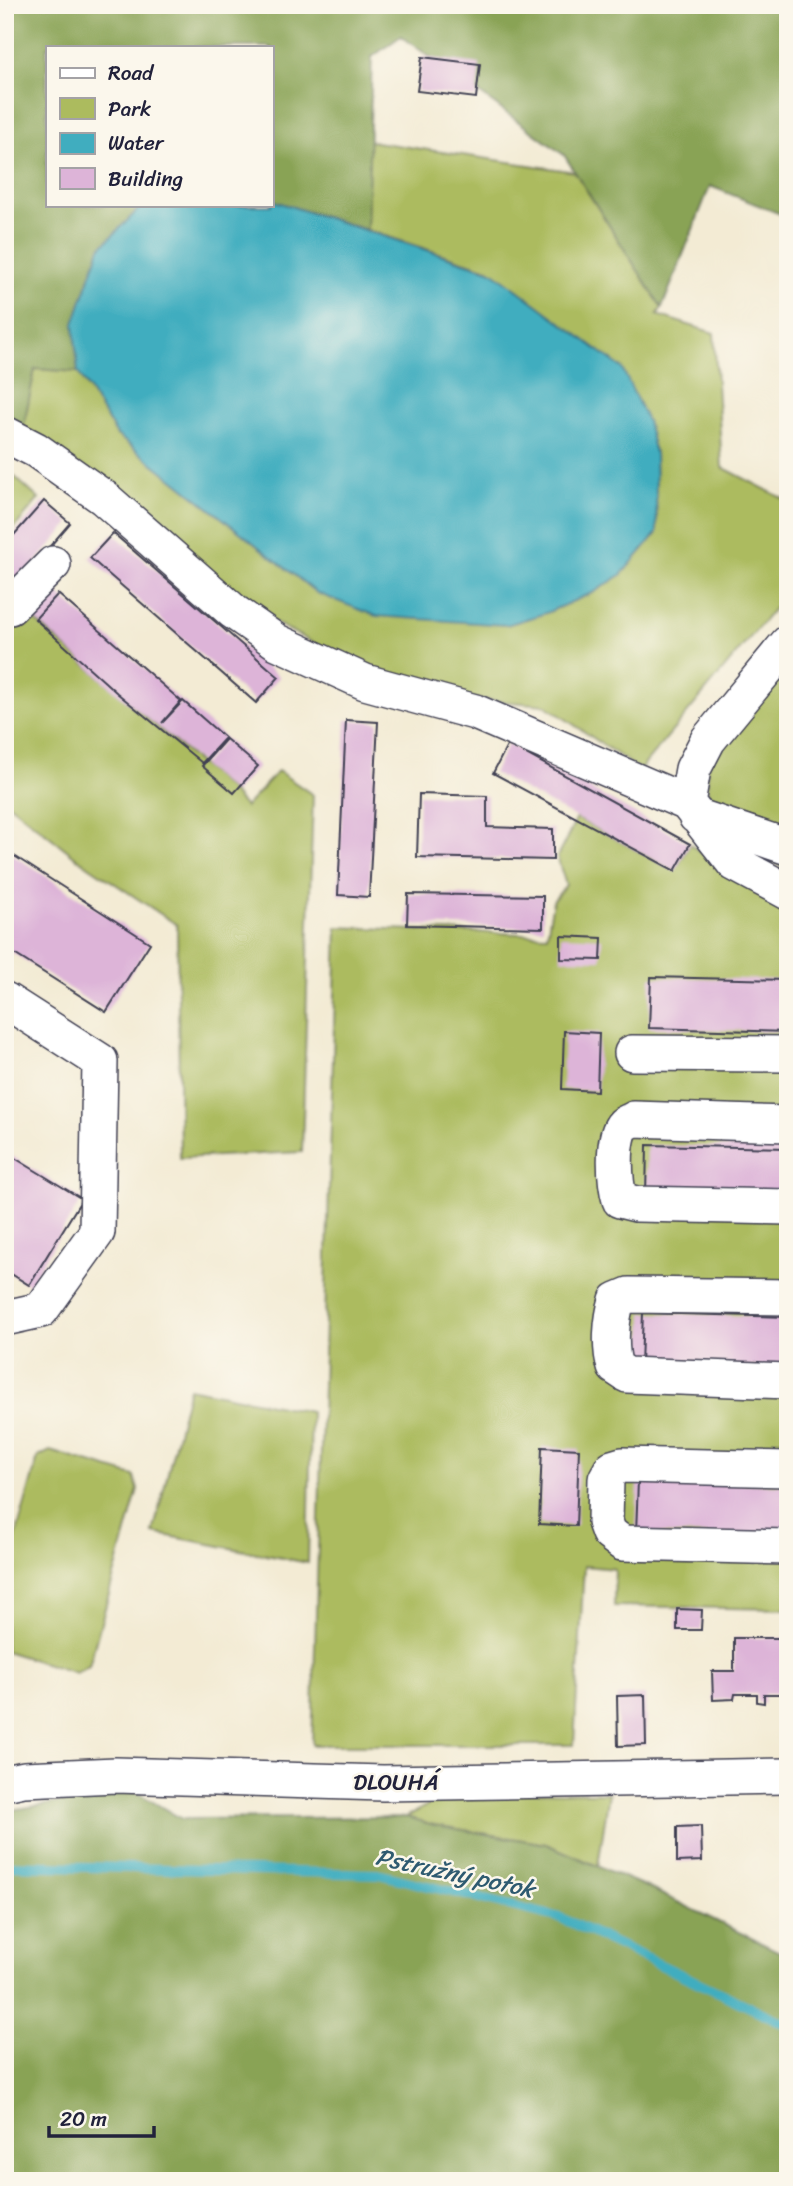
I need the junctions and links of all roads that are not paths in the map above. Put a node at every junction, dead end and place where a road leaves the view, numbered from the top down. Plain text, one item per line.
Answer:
1 (5, 434) edge
2 (52, 564) dead end
3 (5, 607) edge
4 (788, 643) edge
5 (691, 809) junction
6 (788, 848) edge
7 (788, 892) edge
8 (5, 1000) edge
9 (632, 1053) dead end
10 (788, 1055) edge
11 (788, 1124) edge
12 (788, 1207) edge
13 (788, 1297) edge
14 (5, 1318) edge
15 (788, 1381) edge
16 (788, 1469) edge
17 (788, 1547) edge
18 (788, 1776) edge
19 (5, 1783) edge

1 - 5 street
2 - 3 street
4 - 5 street
5 - 6 street
5 - 7 street
8 - 14 street
9 - 10 street
11 - 12 street
13 - 15 street
16 - 17 street
18 - 19 street, DLOUHÁ

